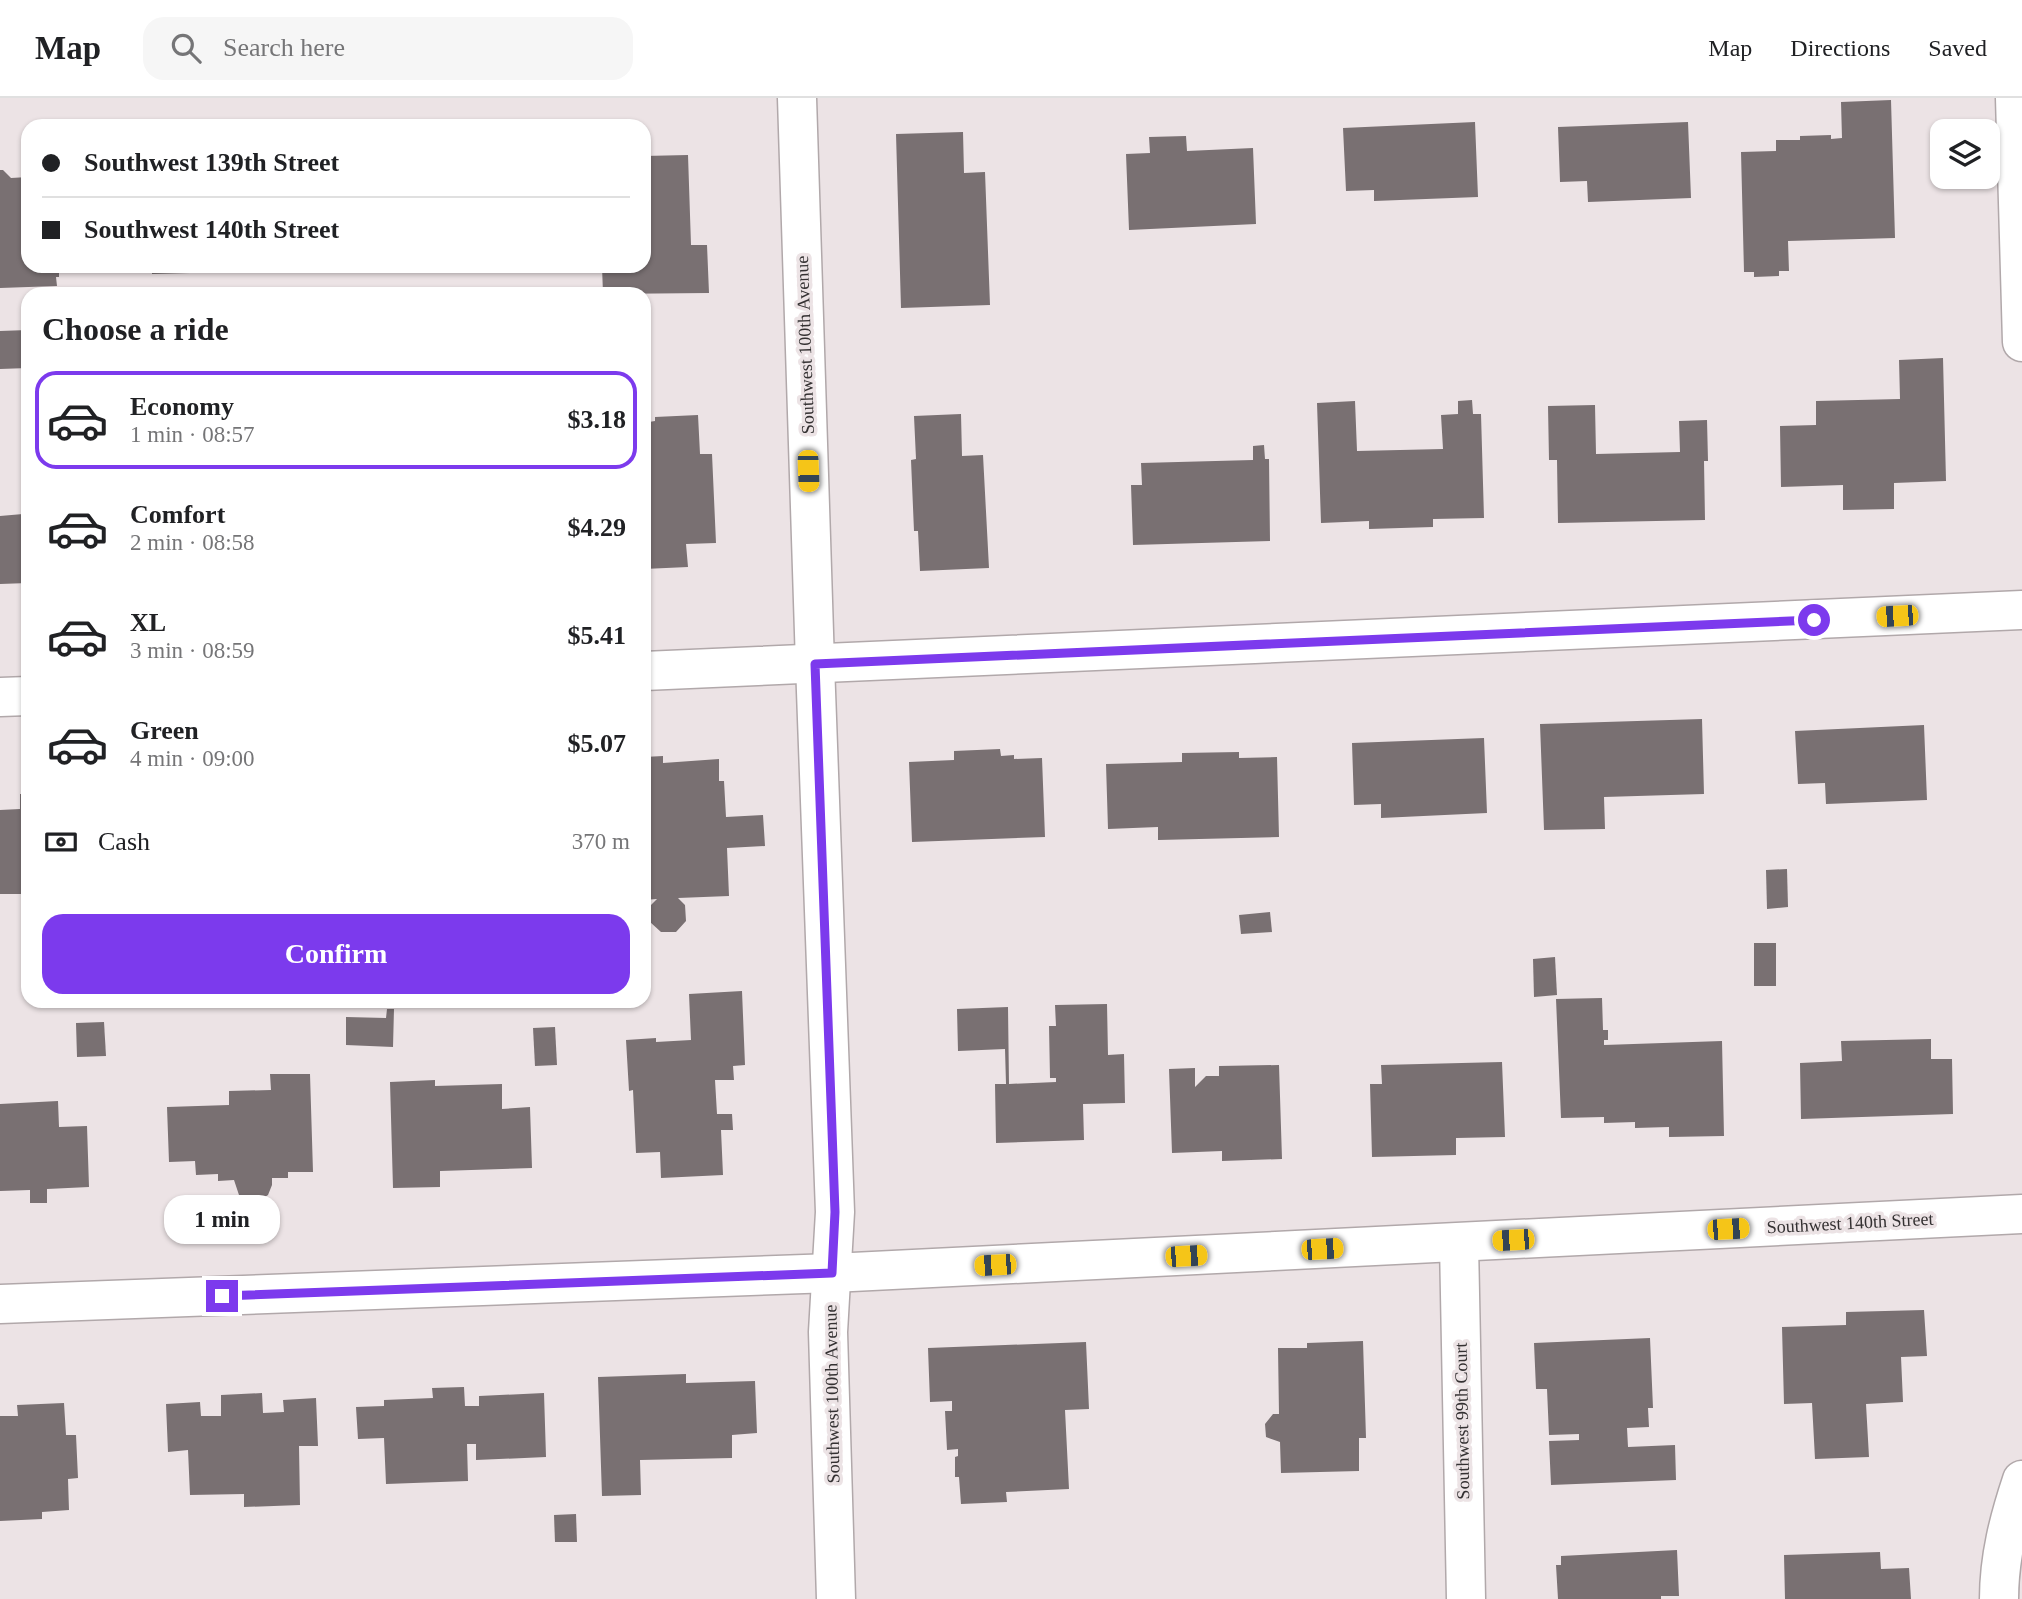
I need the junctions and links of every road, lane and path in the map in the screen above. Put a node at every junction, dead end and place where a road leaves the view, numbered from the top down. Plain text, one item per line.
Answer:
1 (797, 98) edge
2 (2015, 98) edge
3 (2022, 342) edge
4 (2022, 610) edge
5 (815, 664) junction
6 (651, 671) edge
7 (21, 696) edge
8 (0, 697) edge
9 (2022, 1214) edge
10 (1459, 1243) junction
11 (832, 1273) junction
12 (0, 1304) edge
13 (2022, 1480) edge
14 (836, 1599) edge
15 (1466, 1599) edge
16 (1999, 1599) edge

1 - 5 street, Southwest 100th Avenue
2 - 3 street
4 - 5 street
5 - 6 street
5 - 11 street, Southwest 100th Avenue
7 - 8 street
9 - 10 street, Southwest 140th Street
10 - 11 street, Southwest 140th Street
10 - 15 street, Southwest 99th Court
11 - 12 street, Southwest 140th Street
11 - 14 street, Southwest 100th Avenue
13 - 16 street

